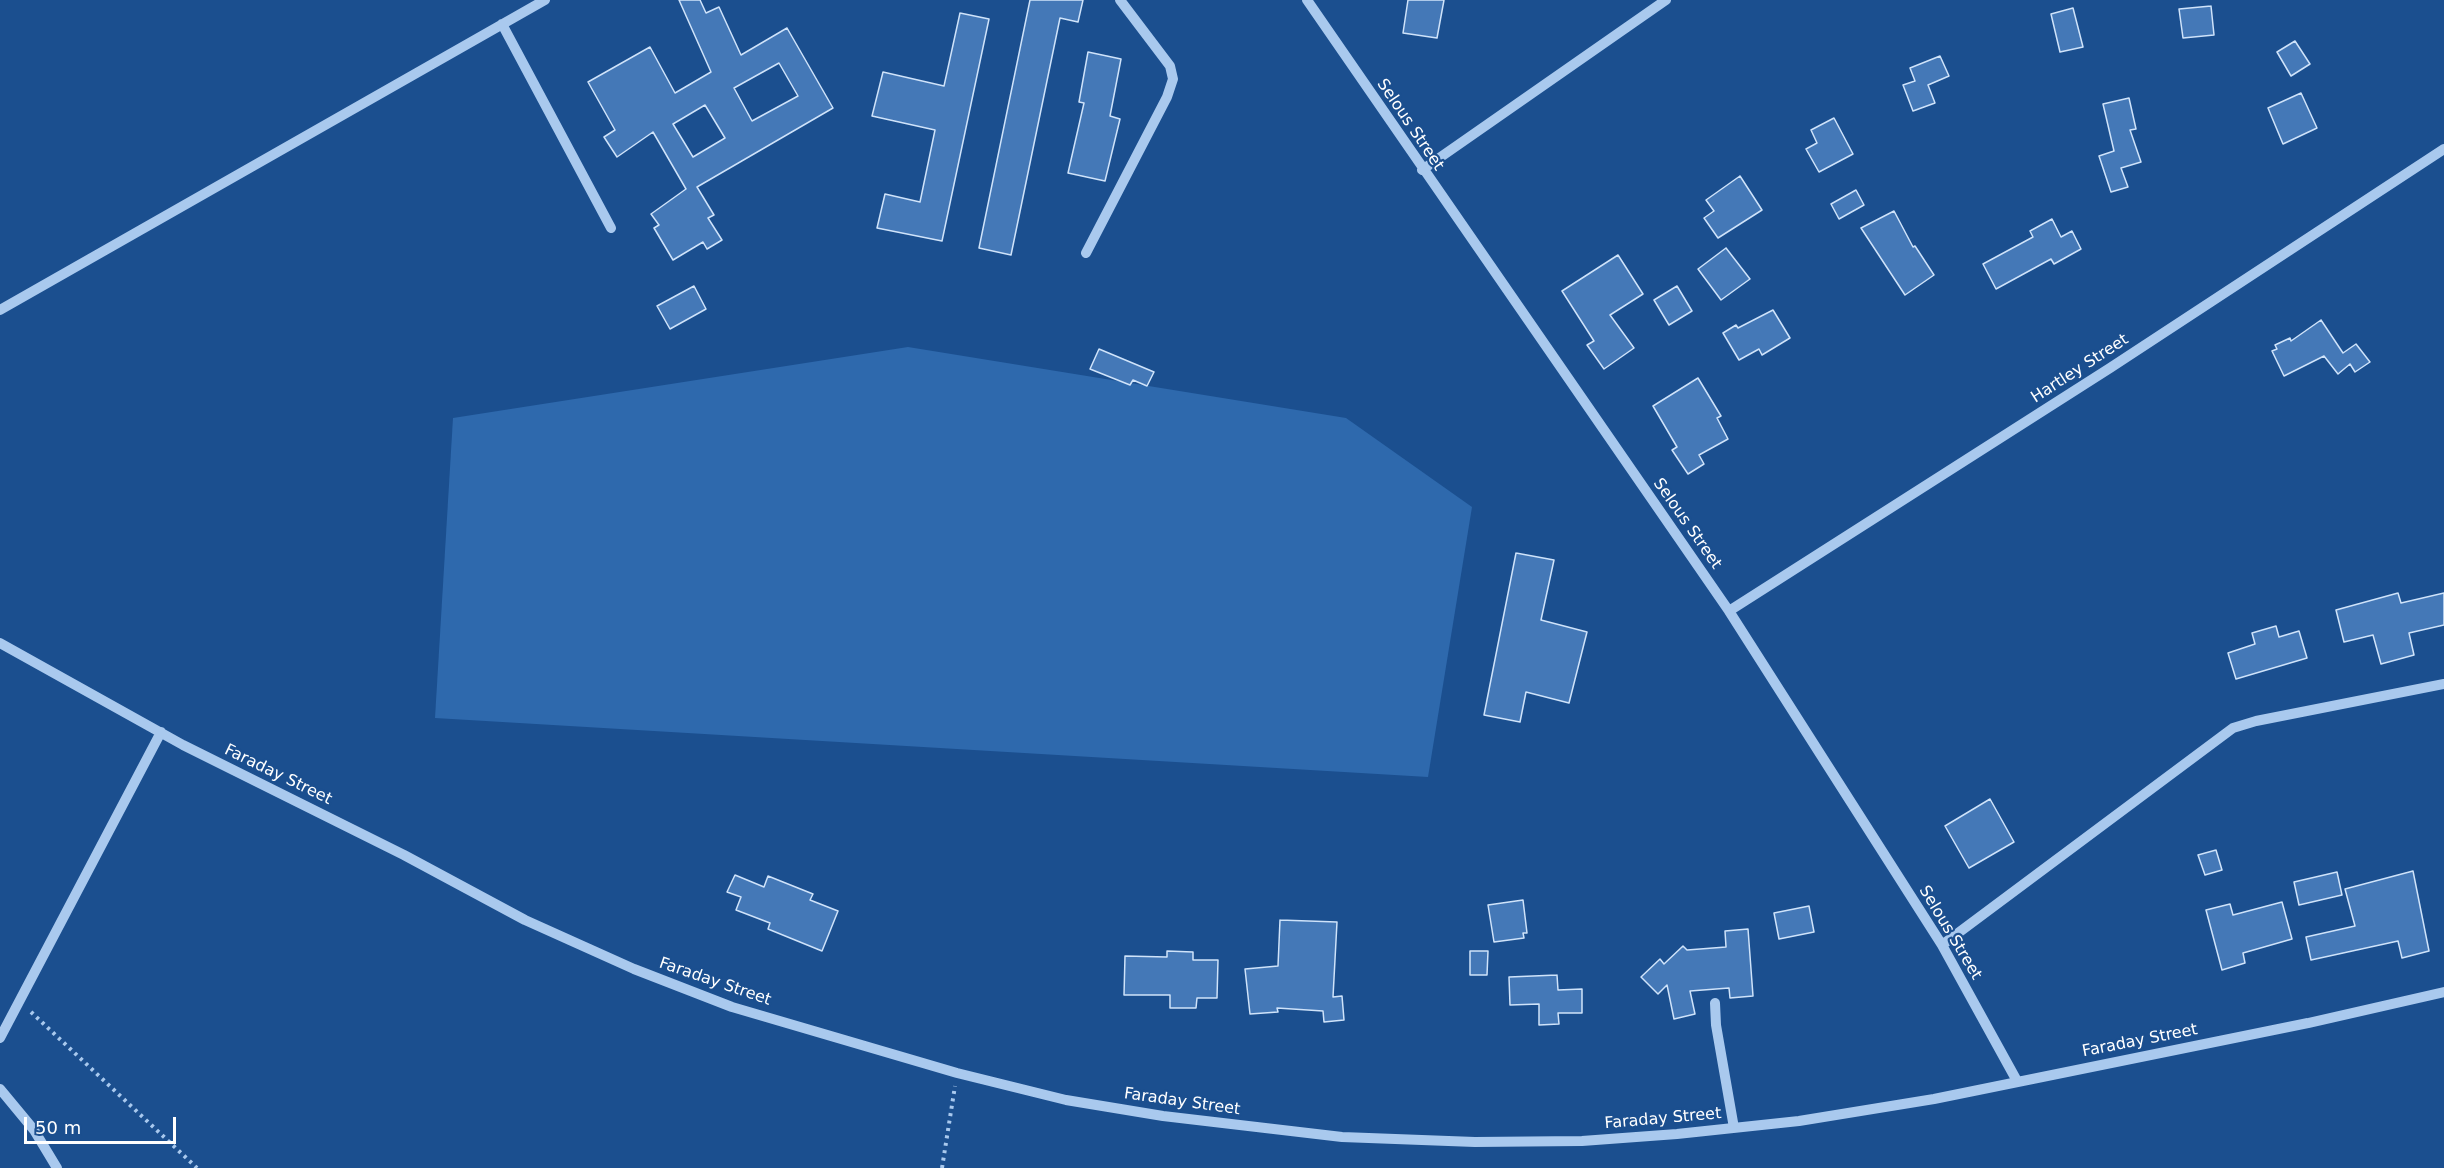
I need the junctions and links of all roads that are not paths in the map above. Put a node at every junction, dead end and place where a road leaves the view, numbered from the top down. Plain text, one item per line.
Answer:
1 (545, 0) edge
2 (1120, 0) edge
3 (1307, 0) edge
4 (1666, 0) edge
5 (501, 24) junction
6 (2444, 149) edge
7 (1422, 170) junction
8 (611, 228) dead end
9 (1086, 253) dead end
10 (0, 310) edge
11 (1730, 611) junction
12 (0, 644) edge
13 (2444, 684) edge
14 (161, 732) junction
15 (1942, 945) junction
16 (2444, 992) edge
17 (1715, 1003) dead end
18 (0, 1038) edge
19 (2017, 1081) junction
20 (0, 1089) edge
21 (1734, 1128) junction
22 (57, 1168) edge

1 - 5 street
2 - 9 street
3 - 7 street, Selous Street
4 - 7 street
5 - 8 street
5 - 10 street
6 - 11 street, Hartley Street
7 - 11 street, Selous Street
11 - 15 street, Selous Street
12 - 14 street, Faraday Street
13 - 15 street
14 - 18 street
14 - 21 street, Faraday Street
15 - 19 street, Selous Street
16 - 19 street, Faraday Street
17 - 21 street
19 - 21 street, Faraday Street
20 - 22 street

